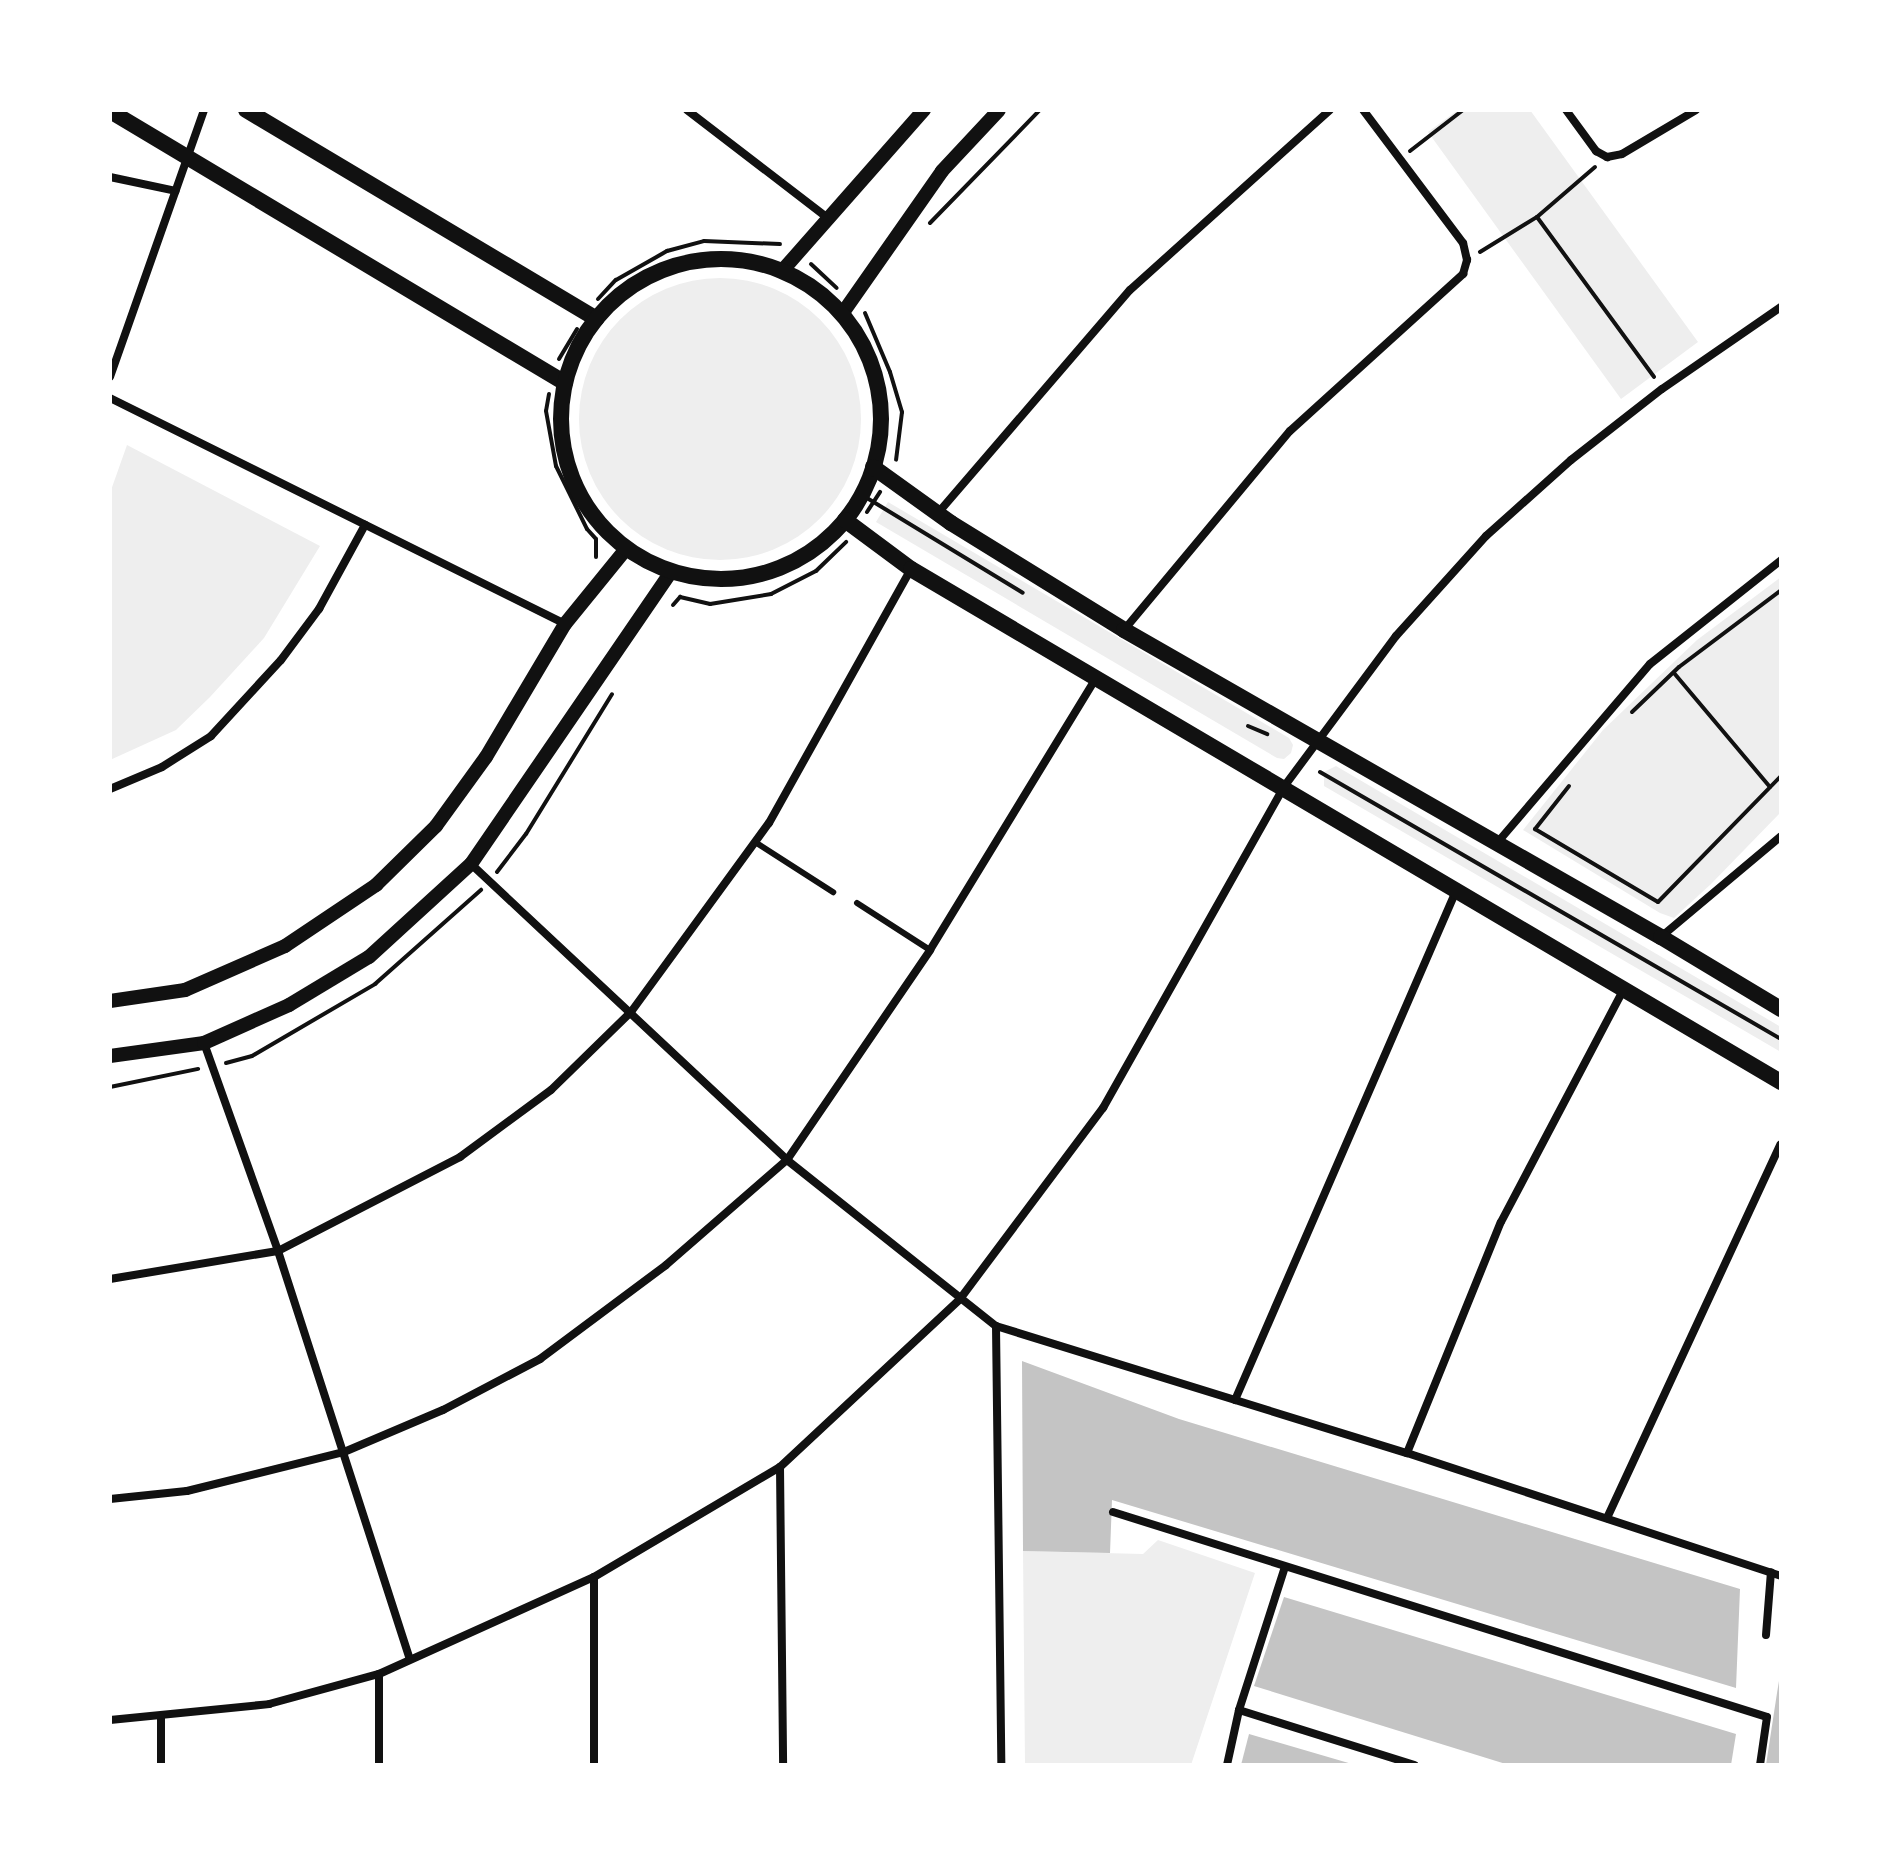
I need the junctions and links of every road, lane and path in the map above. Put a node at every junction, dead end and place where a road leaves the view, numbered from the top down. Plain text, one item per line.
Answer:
1 (204, 110) edge
2 (246, 110) edge
3 (687, 110) edge
4 (924, 110) edge
5 (999, 110) edge
6 (1040, 110) edge
7 (1330, 110) edge
8 (1363, 110) edge
9 (1463, 110) edge
10 (1566, 110) edge
11 (1696, 110) edge
12 (110, 111) edge
13 (188, 157) junction
14 (1402, 157) junction
15 (1607, 157) junction
16 (110, 177) edge
17 (176, 191) junction
18 (1537, 217) junction
19 (830, 220) junction
20 (922, 231) dead end
21 (797, 254) junction
22 (1467, 260) junction
23 (782, 271) junction
24 (867, 306) dead end
25 (1781, 307) edge
26 (846, 308) junction
27 (864, 315) junction
28 (591, 316) junction
29 (110, 345) edge
30 (120, 348) junction
31 (110, 377) edge
32 (558, 379) junction
33 (1662, 389) junction
34 (110, 398) edge
35 (873, 467) junction
36 (889, 479) junction
37 (938, 514) junction
38 (850, 524) junction
39 (365, 525) junction
40 (596, 539) junction
41 (623, 553) junction
42 (1781, 560) edge
43 (594, 563) dead end
44 (911, 569) junction
45 (671, 572) junction
46 (660, 585) junction
47 (1781, 590) edge
48 (680, 597) junction
49 (671, 607) dead end
50 (565, 624) junction
51 (1124, 630) junction
52 (1674, 673) junction
53 (1096, 678) junction
54 (613, 692) dead end
55 (1624, 719) dead end
56 (1318, 739) junction
57 (1320, 772) dead end
58 (1781, 776) edge
59 (1570, 785) dead end
60 (1770, 787) junction
61 (1283, 788) junction
62 (110, 789) edge
63 (1781, 836) edge
64 (755, 842) junction
65 (1496, 844) junction
66 (471, 864) junction
67 (490, 881) junction
68 (1456, 890) junction
69 (833, 892) dead end
70 (857, 903) dead end
71 (1661, 937) junction
72 (930, 950) junction
73 (1625, 987) junction
74 (110, 1001) edge
75 (1781, 1009) edge
76 (631, 1012) junction
77 (1781, 1039) edge
78 (204, 1043) junction
79 (110, 1056) edge
80 (212, 1066) junction
81 (1781, 1082) edge
82 (110, 1087) edge
83 (1781, 1144) edge
84 (787, 1160) junction
85 (278, 1251) junction
86 (110, 1279) edge
87 (960, 1299) junction
88 (996, 1326) junction
89 (1235, 1400) junction
90 (344, 1452) junction
91 (1407, 1453) junction
92 (780, 1467) junction
93 (110, 1499) edge
94 (1113, 1512) dead end
95 (1607, 1518) junction
96 (1285, 1567) junction
97 (1771, 1572) junction
98 (1781, 1576) edge
99 (594, 1577) junction
100 (1766, 1635) dead end
101 (410, 1659) junction
102 (379, 1674) junction
103 (1239, 1710) junction
104 (161, 1717) junction
105 (110, 1720) edge
106 (161, 1765) edge
107 (379, 1765) edge
108 (594, 1765) edge
109 (783, 1765) edge
110 (1001, 1765) edge
111 (1227, 1765) edge
112 (1415, 1765) edge
113 (1760, 1765) edge

1 - 13 street
2 - 28 main road
3 - 19 street
4 - 19 street
5 - 26 street
6 - 20 path
7 - 37 street
8 - 14 street
9 - 14 path
10 - 15 street
11 - 15 street
12 - 13 main road
13 - 17 street
13 - 32 main road
14 - 22 street
15 - 18 path
16 - 17 street
17 - 30 street
18 - 22 path
18 - 33 path
19 - 21 street
21 - 23 street
21 - 26 path
21 - 28 path
22 - 51 street
23 - 26 main road
23 - 28 main road
24 - 27 path
25 - 33 street
26 - 27 path
26 - 35 main road
27 - 36 path
28 - 32 path
28 - 32 main road
29 - 30 street
30 - 31 street
32 - 40 path
32 - 41 main road
33 - 56 street
34 - 39 street
35 - 36 main road
35 - 38 main road
36 - 37 main road
36 - 38 path
37 - 51 main road
38 - 44 main road
38 - 45 main road
38 - 48 path
39 - 50 street
39 - 62 street
40 - 41 path
40 - 43 path
41 - 45 main road
41 - 50 street
42 - 65 street
44 - 53 main road
44 - 64 street
45 - 46 street
46 - 48 path
46 - 66 street
47 - 52 path
48 - 49 path
50 - 74 street
51 - 56 main road
52 - 55 path
52 - 60 path
53 - 61 main road
53 - 72 street
54 - 67 path
56 - 61 street
56 - 65 main road
57 - 77 path
58 - 60 path
59 - 60 path
61 - 68 main road
61 - 87 street
63 - 71 street
64 - 69 lane
64 - 76 street
65 - 71 main road
66 - 67 street
66 - 78 street
67 - 76 street
67 - 80 path
68 - 73 main road
68 - 89 street
70 - 72 lane
71 - 75 main road
72 - 84 street
73 - 81 main road
73 - 91 street
76 - 84 street
76 - 85 street
78 - 79 street
78 - 80 street
80 - 82 path
80 - 85 street
83 - 95 street
84 - 87 street
84 - 90 street
85 - 86 street
85 - 90 street
87 - 88 street
87 - 92 street
88 - 89 street
88 - 110 street
89 - 91 street
90 - 93 street
90 - 101 street
91 - 95 street
92 - 99 street
92 - 109 street
94 - 96 street
95 - 97 street
96 - 103 street
96 - 113 street
97 - 98 street
97 - 100 street
99 - 101 street
99 - 108 street
101 - 102 street
102 - 104 street
102 - 107 street
103 - 111 street
103 - 112 street
104 - 105 street
104 - 106 street

